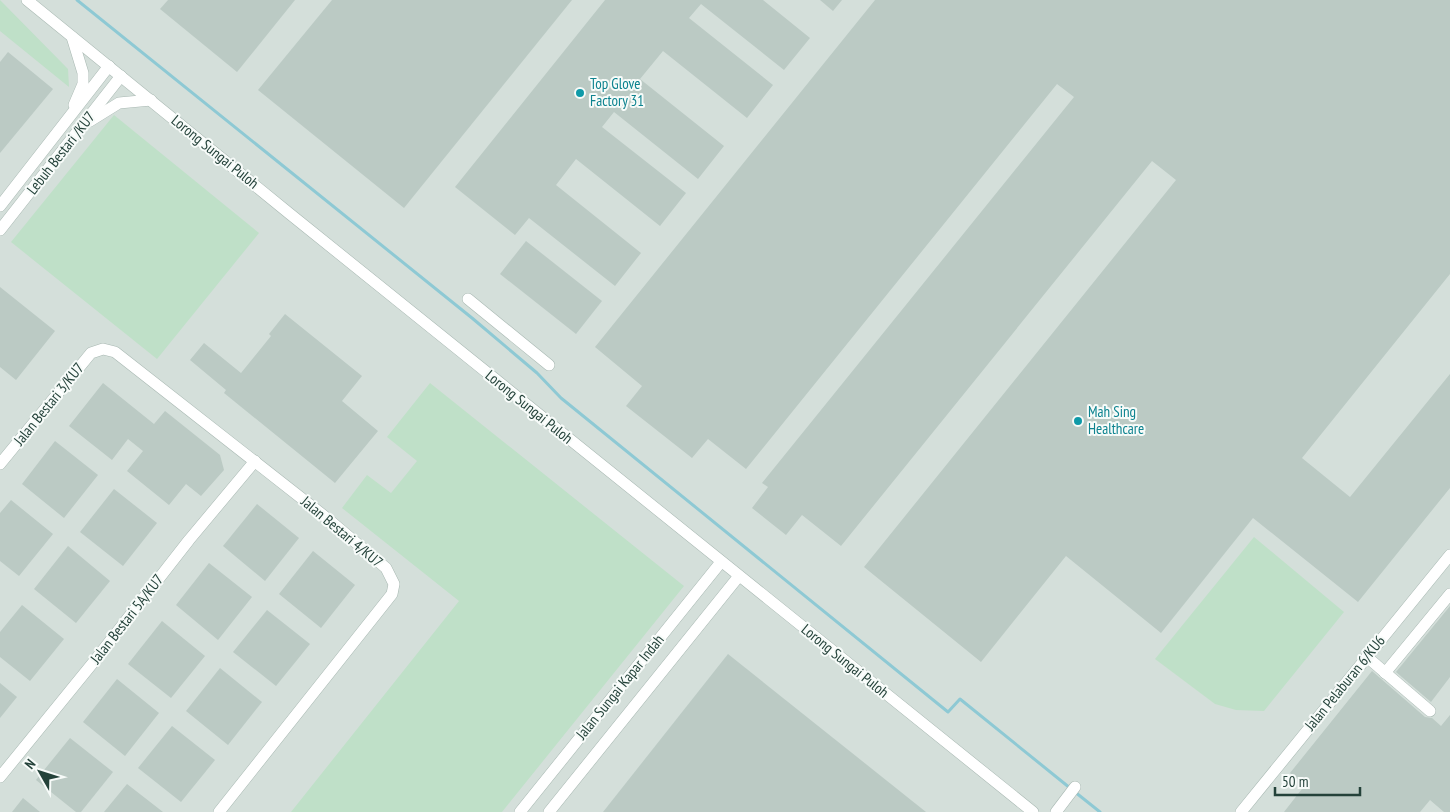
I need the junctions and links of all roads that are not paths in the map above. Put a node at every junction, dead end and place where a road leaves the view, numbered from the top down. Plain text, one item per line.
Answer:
1 (27, 0) edge
2 (72, 37) junction
3 (109, 66) junction
4 (121, 76) junction
5 (151, 100) junction
6 (69, 118) junction
7 (83, 126) junction
8 (0, 206) edge
9 (0, 230) edge
10 (468, 299) dead end
11 (103, 349) joint
12 (550, 365) dead end
13 (255, 461) junction
14 (0, 464) edge
15 (1450, 555) edge
16 (721, 562) junction
17 (739, 576) junction
18 (1450, 594) edge
19 (1366, 657) junction
20 (1385, 673) junction
21 (1430, 711) dead end
22 (0, 777) edge
23 (1075, 788) dead end
24 (1059, 808) edge
25 (220, 812) edge
26 (520, 812) edge
27 (549, 812) edge
28 (1033, 812) edge
29 (1241, 812) edge

1 - 2 street, Lorong Sungai Puloh
2 - 3 street, Lorong Sungai Puloh
2 - 6 street
3 - 4 street, Lorong Sungai Puloh
3 - 6 street, Lebuh Bestari /KU7
4 - 5 street, Lorong Sungai Puloh
4 - 7 street, Lebuh Bestari /KU7
5 - 7 street
5 - 16 street, Lorong Sungai Puloh
6 - 8 street, Lebuh Bestari /KU7
7 - 9 street, Lebuh Bestari /KU7
10 - 12 street
11 - 13 street, Jalan Bestari 4/KU7
11 - 14 street, Jalan Bestari 3/KU7
13 - 22 street, Jalan Bestari 5A/KU7
13 - 25 street, Jalan Bestari 4/KU7
15 - 19 street, Jalan Pelaburan 6/KU6
16 - 17 street, Lorong Sungai Puloh
16 - 26 street, Jalan Sungai Kapar Indah
17 - 27 street, Jalan Sungai Kapar Indah
17 - 28 street, Lorong Sungai Puloh
18 - 20 street
19 - 20 street
19 - 29 street, Jalan Pelaburan 6/KU6
20 - 21 street
23 - 24 street

